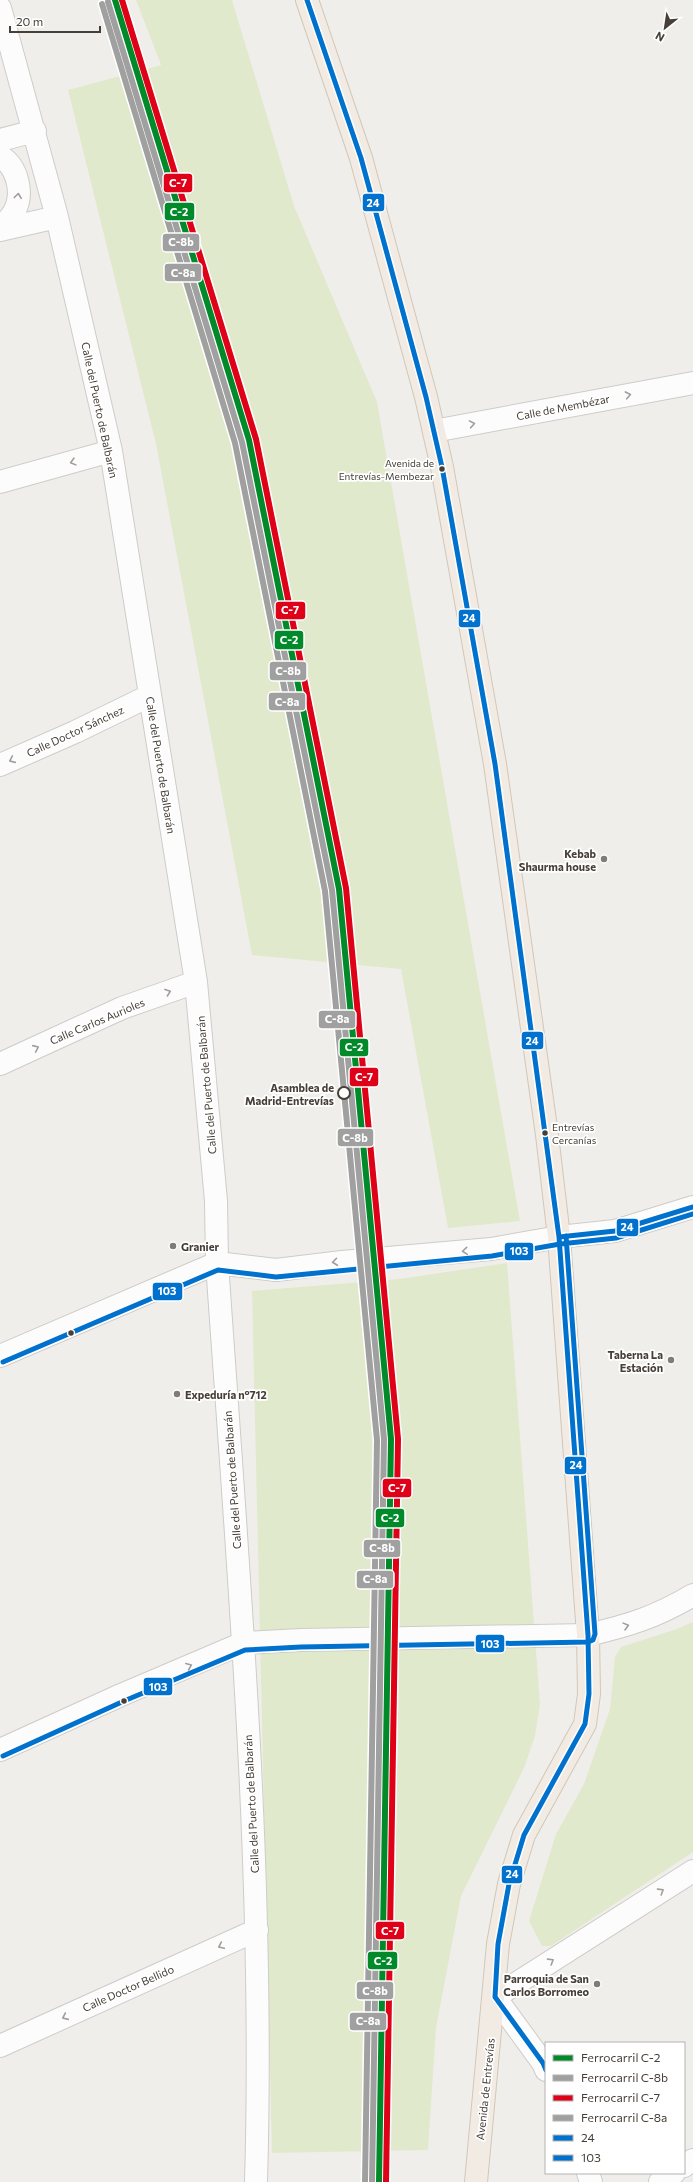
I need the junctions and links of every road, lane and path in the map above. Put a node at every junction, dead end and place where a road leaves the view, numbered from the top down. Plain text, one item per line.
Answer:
1 (307, 0) edge
2 (0, 8) edge
3 (34, 131) junction
4 (0, 140) edge
5 (0, 156) edge
6 (57, 217) junction
7 (0, 230) edge
8 (693, 383) edge
9 (434, 431) junction
10 (111, 451) junction
11 (0, 482) edge
12 (149, 696) junction
13 (0, 765) edge
14 (196, 982) junction
15 (0, 1064) edge
16 (693, 1207) edge
17 (559, 1237) junction
18 (216, 1263) junction
19 (0, 1356) edge
20 (693, 1595) edge
21 (588, 1635) junction
22 (243, 1643) junction
23 (0, 1750) edge
24 (693, 1871) edge
25 (257, 1930) junction
26 (495, 1997) junction
27 (0, 2046) edge
28 (545, 2067) edge
29 (672, 2174) edge
30 (251, 2180) edge
31 (476, 2182) edge
32 (660, 2182) edge

1 - 9 main road
2 - 3 street, Calle del Puerto de Balbarán
3 - 4 street
3 - 6 street, Calle del Puerto de Balbarán
7 -> 5 street
6 - 7 street
6 - 10 street, Calle del Puerto de Balbarán
9 -> 8 street, Calle de Membézar
9 - 17 main road
10 -> 11 street
10 - 12 street, Calle del Puerto de Balbarán
12 -> 13 street, Calle Doctor Sánchez
12 - 14 street, Calle del Puerto de Balbarán
15 -> 14 street, Calle Carlos Aurioles
14 - 18 street, Calle del Puerto de Balbarán
16 - 17 street
17 -> 18 street
17 - 21 main road
18 - 19 street
18 - 22 street, Calle del Puerto de Balbarán
21 -> 20 street
21 - 22 street
21 - 26 main road, Avenida de Entrevías
23 -> 22 street
22 - 25 street, Calle del Puerto de Balbarán
26 -> 24 street
25 -> 27 street, Calle Doctor Bellido
25 - 30 street, Calle del Puerto de Balbarán
26 - 28 street
26 - 31 main road, Avenida de Entrevías
29 - 32 street

